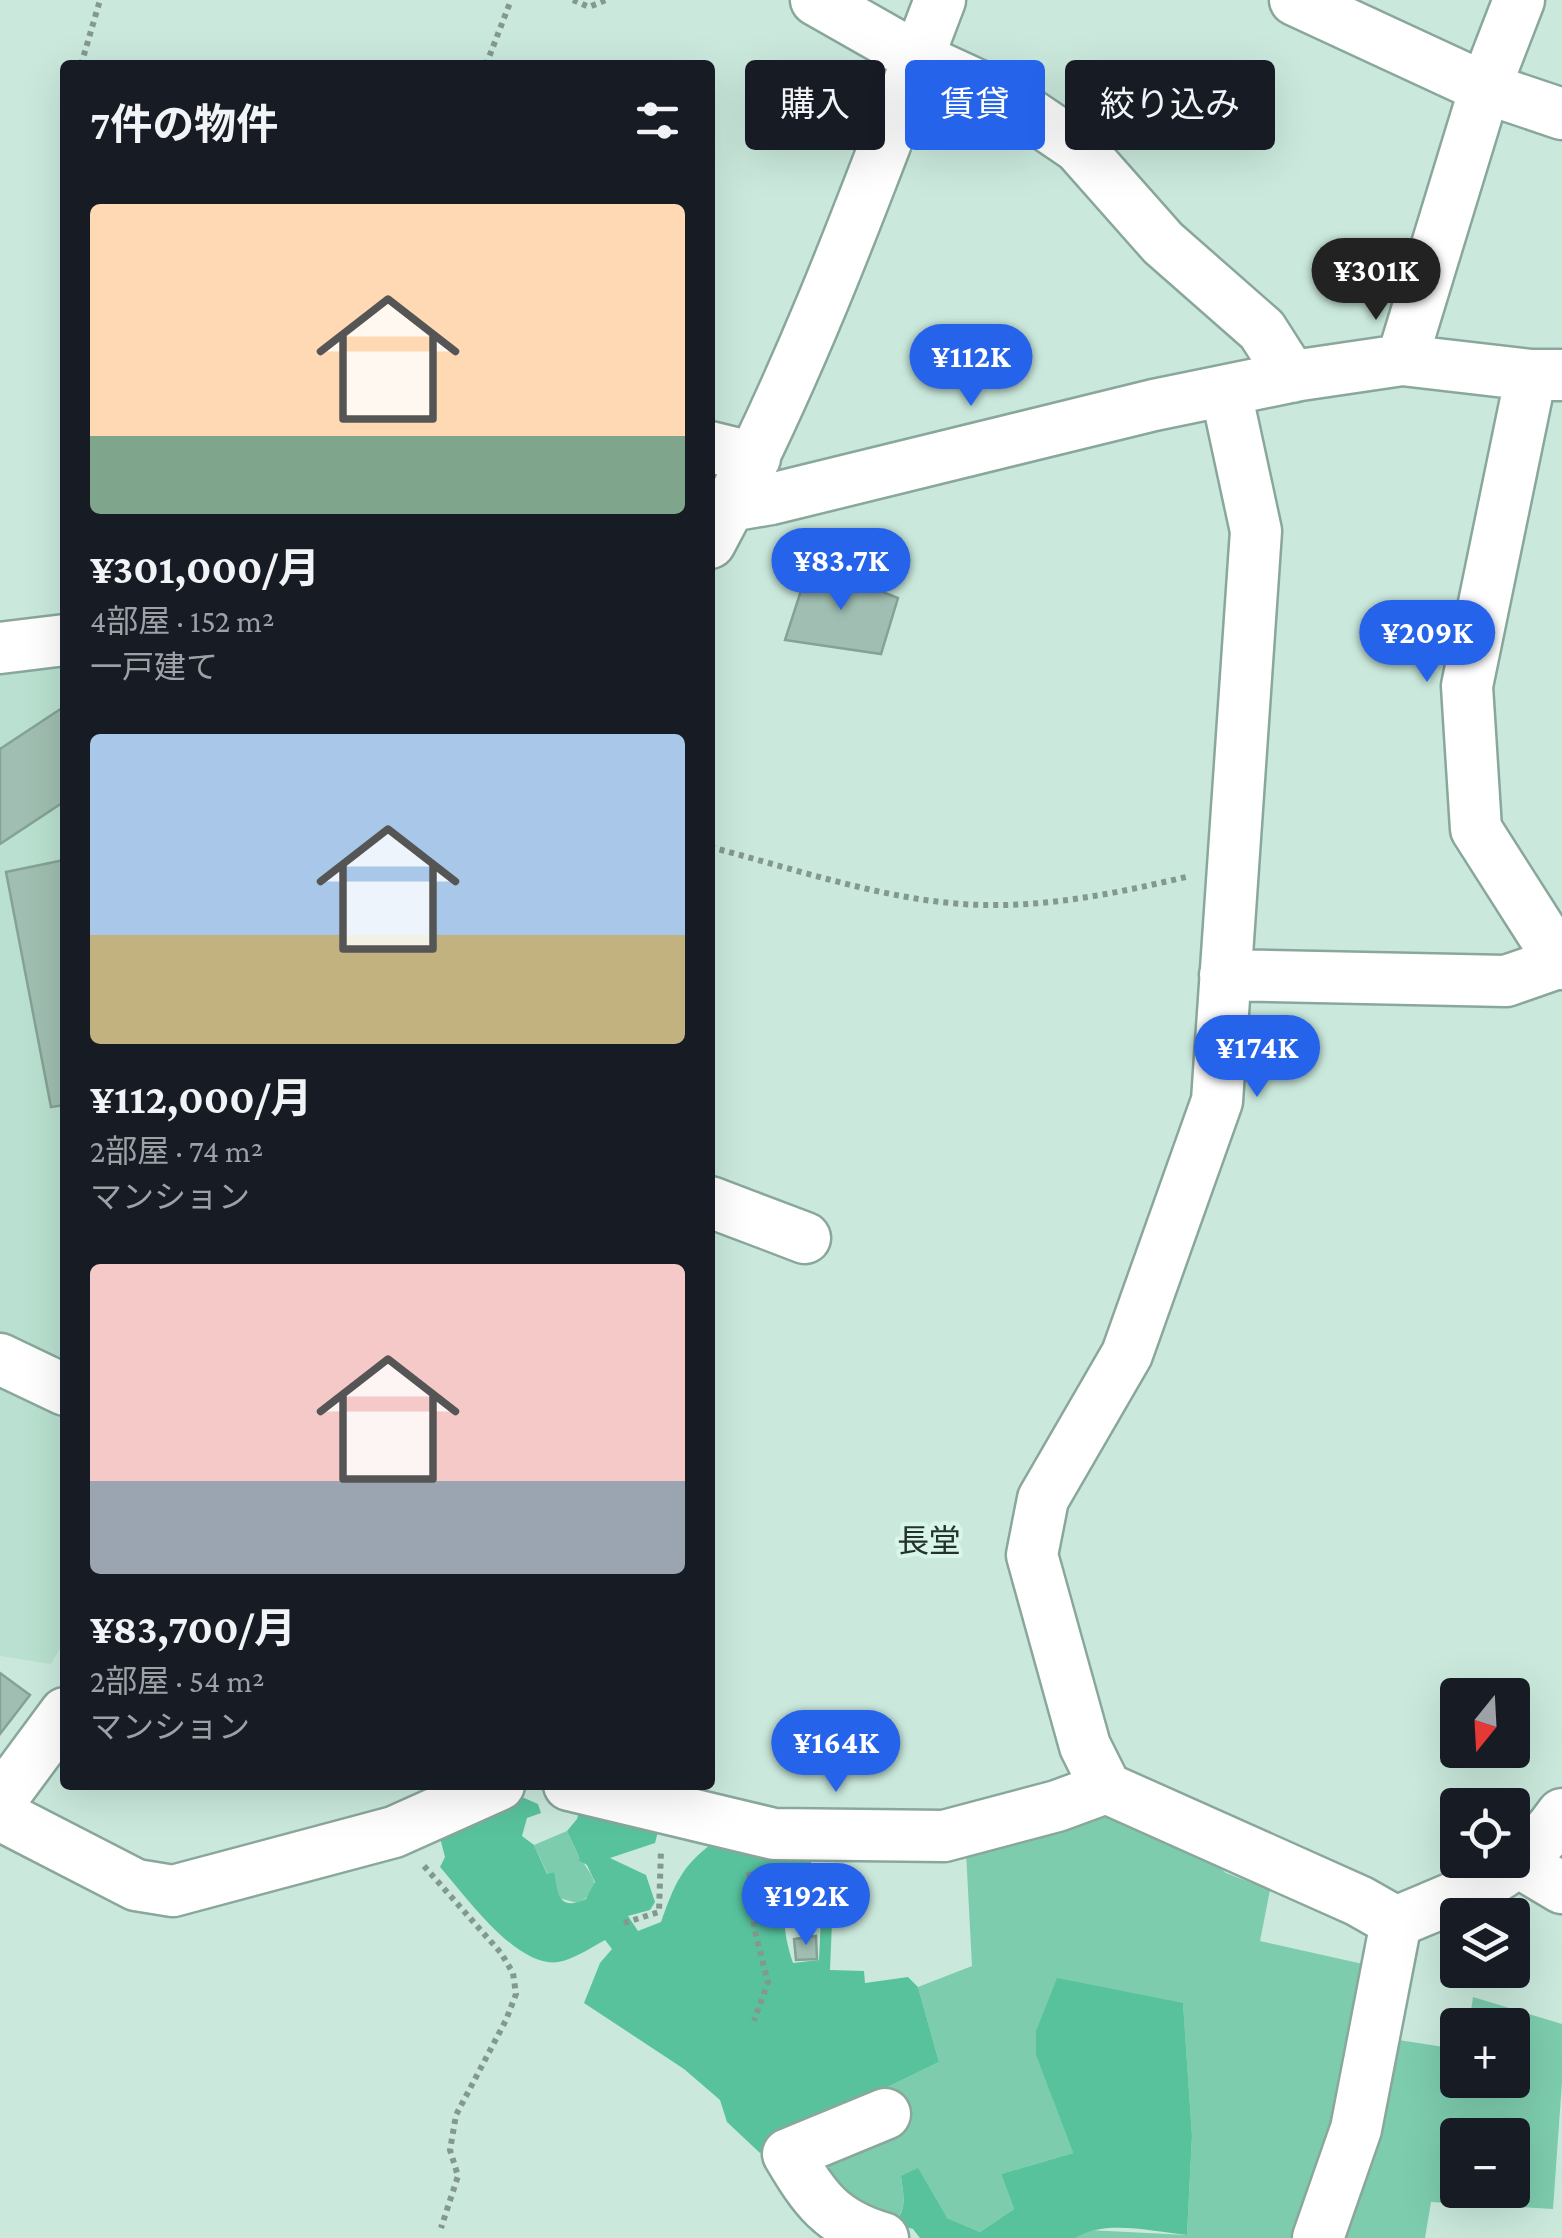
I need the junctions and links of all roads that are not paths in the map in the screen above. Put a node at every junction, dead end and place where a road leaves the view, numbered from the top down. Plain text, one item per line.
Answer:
1 (816, 0) edge
2 (940, 0) edge
3 (1295, 0) edge
4 (1519, 0) edge
5 (918, 58) junction
6 (1486, 88) junction
7 (1562, 114) edge
8 (1402, 360) junction
9 (1546, 375) edge
10 (1292, 377) junction
11 (1226, 392) junction
12 (732, 453) edge
13 (720, 525) edge
14 (60, 641) edge
15 (0, 648) edge
16 (1561, 963) edge
17 (1224, 975) junction
18 (715, 1204) edge
19 (804, 1238) dead end
20 (0, 1359) edge
21 (60, 1388) edge
22 (60, 1721) edge
23 (1106, 1788) junction
24 (488, 1790) edge
25 (590, 1790) edge
26 (0, 1801) edge
27 (1562, 1814) edge
28 (0, 1815) edge
29 (1530, 1853) edge
30 (1530, 1870) edge
31 (1495, 1878) edge
32 (1562, 1888) edge
33 (1396, 1922) junction
34 (885, 2114) dead end
35 (884, 2238) edge
36 (1318, 2238) edge

1 - 5 street
2 - 5 street
3 - 6 street
4 - 6 street
5 - 10 street
5 - 12 street
6 - 7 street
6 - 8 street
8 - 9 street
8 - 10 street
9 - 16 street
10 - 11 street
11 - 13 street
11 - 17 street
12 - 13 street
14 - 15 street
16 - 17 street
17 - 23 street
18 - 19 street
20 - 21 street
22 - 26 street
23 - 25 street
23 - 33 street
24 - 28 street
27 - 29 street
30 - 32 street
31 - 33 street
33 - 36 street
34 - 35 street

